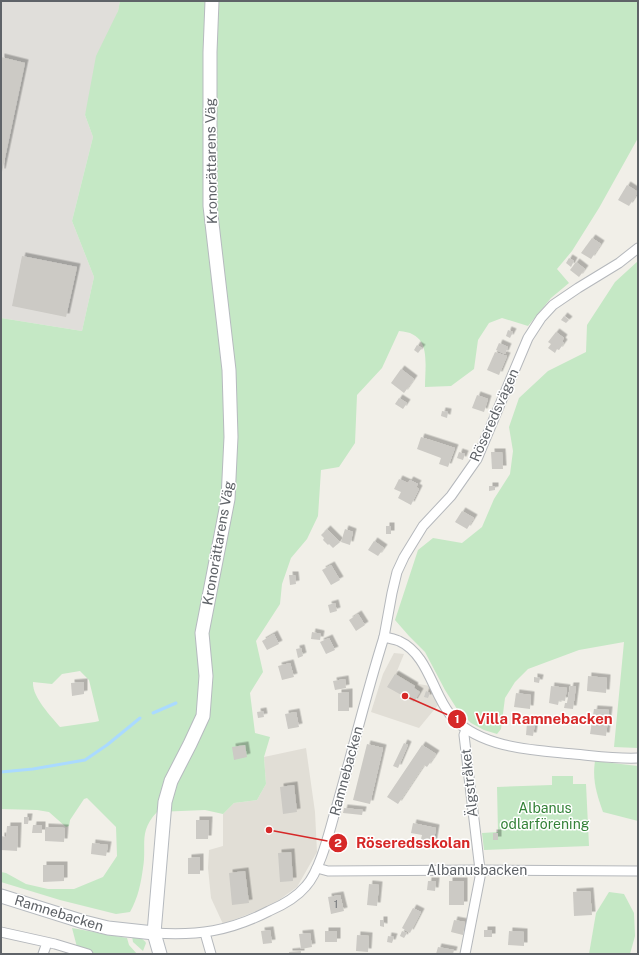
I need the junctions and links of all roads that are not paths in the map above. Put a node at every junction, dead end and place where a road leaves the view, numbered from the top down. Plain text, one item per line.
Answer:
1 (212, 1) edge
2 (638, 248) edge
3 (384, 637) junction
4 (466, 730) junction
5 (638, 758) edge
6 (317, 868) junction
7 (480, 870) junction
8 (638, 871) edge
9 (1, 896) edge
10 (1, 932) edge
11 (154, 933) junction
12 (204, 933) junction
13 (47, 943) junction
14 (43, 954) edge
15 (88, 954) edge
16 (160, 954) edge
17 (211, 954) edge
18 (465, 954) edge

1 - 11 street, Kronorättarens Väg
2 - 3 street, Röseredsvägen
3 - 4 street
3 - 6 street, Ramnebacken
4 - 5 street
4 - 7 street, Älgstråket
6 - 7 street, Albanusbacken
6 - 12 street, Ramnebacken
7 - 8 street, Albanusbacken
7 - 18 street, Älgstråket
9 - 11 street, Ramnebacken
10 - 13 street
11 - 12 street, Ramnebacken
11 - 16 street
12 - 17 street
13 - 14 street
13 - 15 street

